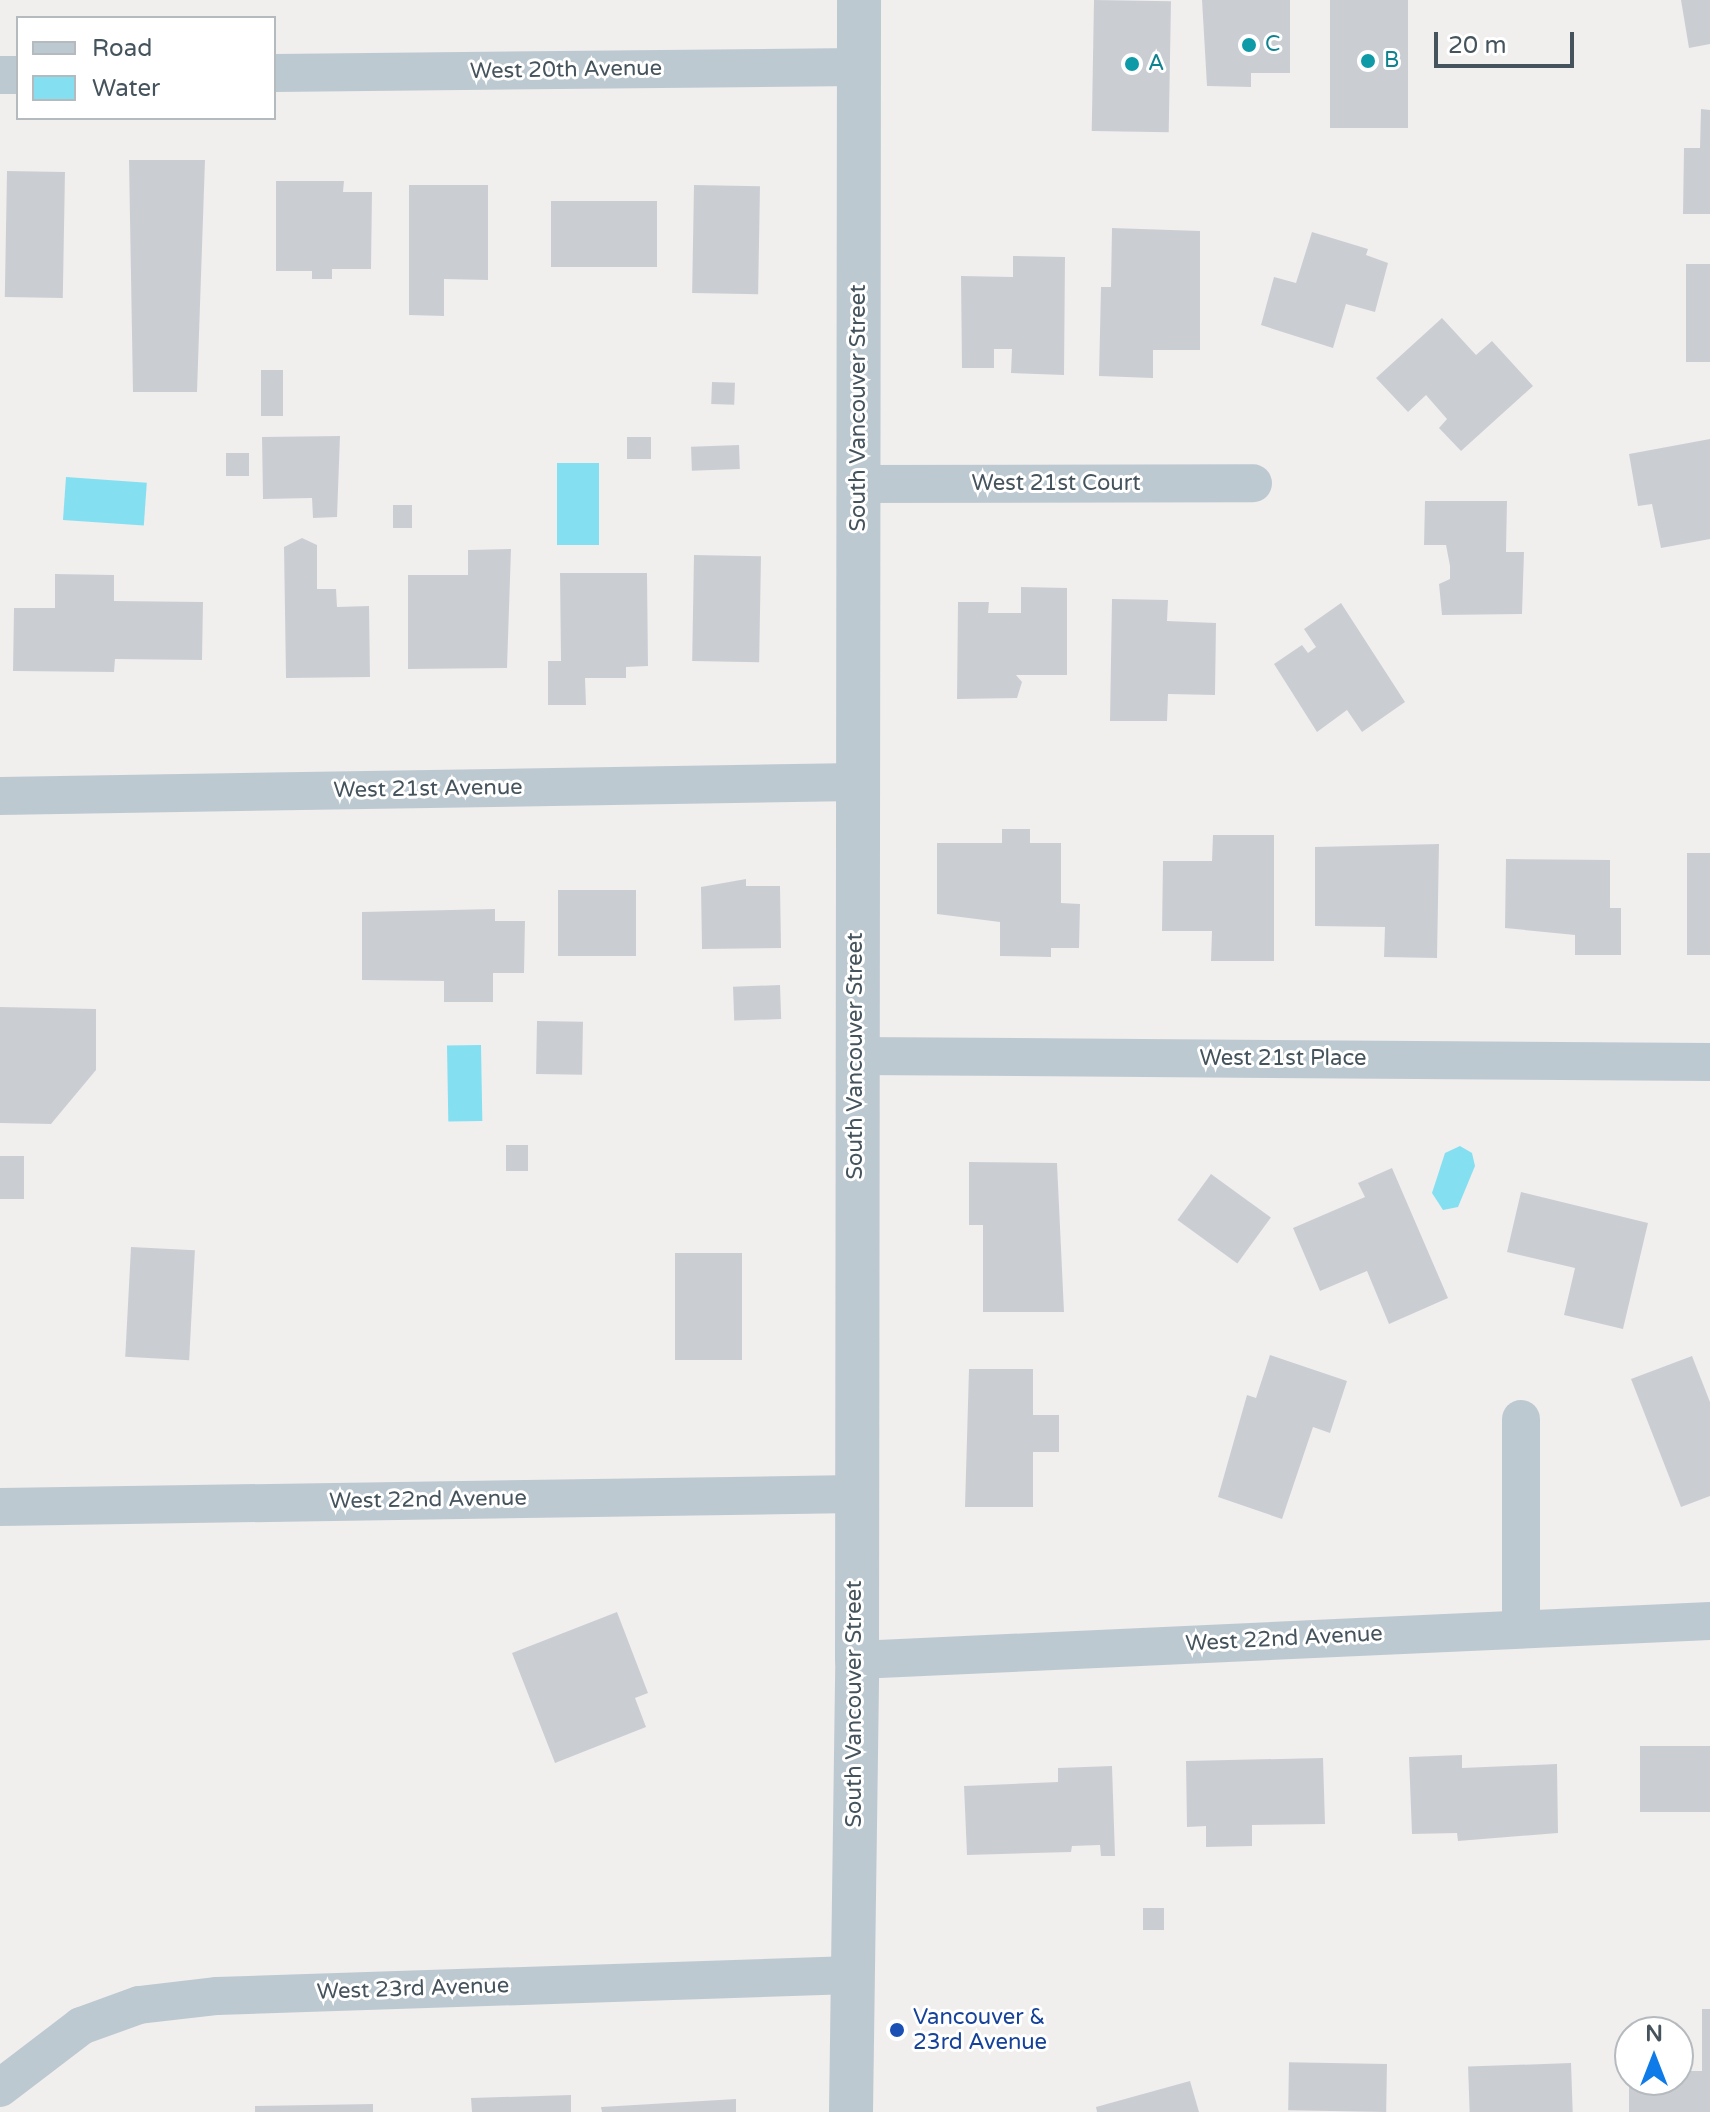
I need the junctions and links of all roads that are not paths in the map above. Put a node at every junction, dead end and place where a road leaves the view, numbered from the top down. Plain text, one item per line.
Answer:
1 (859, 0) edge
2 (858, 67) junction
3 (276, 73) edge
4 (1253, 483) dead end
5 (859, 484) junction
6 (856, 782) junction
7 (0, 796) edge
8 (857, 1056) junction
9 (1710, 1062) edge
10 (1521, 1419) dead end
11 (855, 1494) junction
12 (0, 1507) edge
13 (1710, 1621) edge
14 (1521, 1628) junction
15 (857, 1660) junction
16 (852, 1975) junction
17 (0, 2088) edge
18 (851, 2112) edge

1 - 2 street, South Vancouver Street
2 - 3 street, West 20th Avenue
2 - 5 street, South Vancouver Street
4 - 5 street, West 21st Court
5 - 6 street, South Vancouver Street
6 - 7 street, West 21st Avenue
6 - 8 street, South Vancouver Street
8 - 9 street, West 21st Place
8 - 11 street, South Vancouver Street
10 - 14 street
11 - 12 street, West 22nd Avenue
11 - 15 street, South Vancouver Street
13 - 14 street, West 22nd Avenue
14 - 15 street, West 22nd Avenue
15 - 16 street, South Vancouver Street
16 - 17 street, West 23rd Avenue
16 - 18 street, South Vancouver Street

